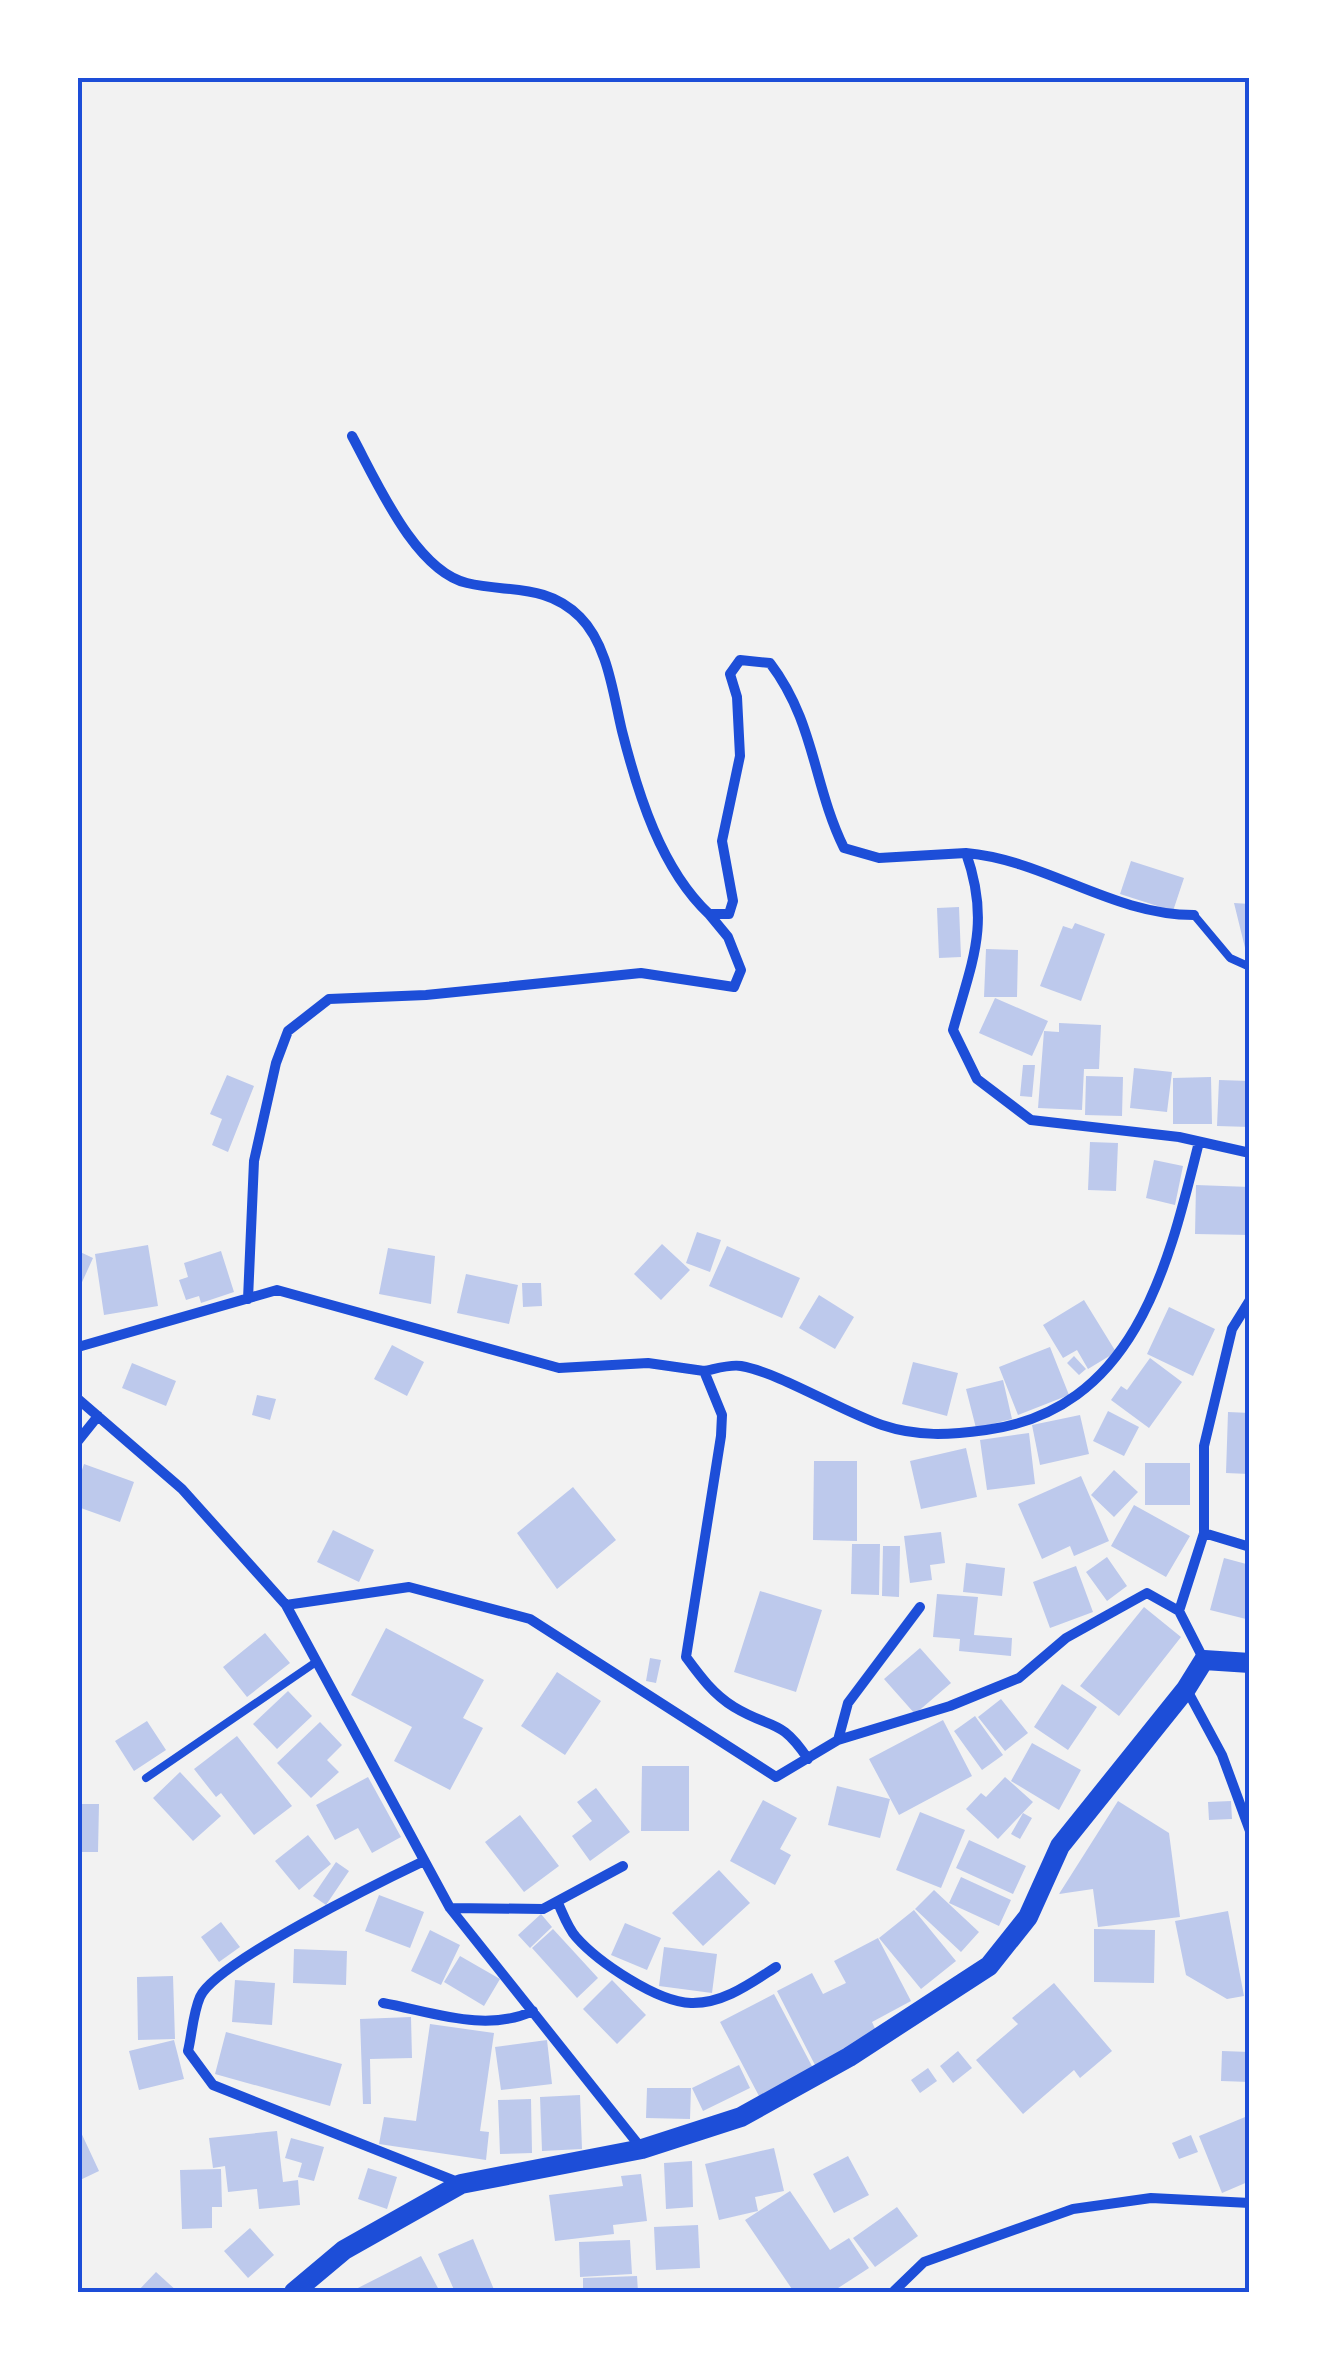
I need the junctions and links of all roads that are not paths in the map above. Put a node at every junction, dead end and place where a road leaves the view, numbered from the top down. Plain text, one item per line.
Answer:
1 (352, 436) dead end
2 (966, 853) junction
3 (709, 914) junction
4 (1194, 915) joint
5 (1250, 967) edge
6 (1199, 1142) junction
7 (1250, 1154) edge
8 (248, 1299) junction
9 (1250, 1300) edge
10 (78, 1347) edge
11 (704, 1371) junction
12 (78, 1398) edge
13 (98, 1416) junction
14 (78, 1441) edge
15 (1204, 1533) junction
16 (1250, 1548) edge
17 (286, 1606) junction
18 (920, 1607) dead end
19 (1178, 1611) junction
20 (1204, 1660) junction
21 (316, 1662) junction
22 (1250, 1663) edge
23 (1186, 1689) junction
24 (838, 1740) junction
25 (808, 1759) junction
26 (146, 1778) dead end
27 (1250, 1831) edge
28 (424, 1861) junction
29 (623, 1866) dead end
30 (558, 1902) junction
31 (450, 1908) junction
32 (776, 1967) dead end
33 (382, 2003) dead end
34 (533, 2011) junction
35 (642, 2149) junction
36 (461, 2184) junction
37 (1250, 2203) edge
38 (294, 2292) edge
39 (894, 2292) edge

1 - 3 street
2 - 3 street
2 - 4 street
2 - 6 street
3 - 8 street
4 - 5 lane
6 - 7 street
6 - 11 street
8 - 10 street
8 - 11 street
9 - 15 street
11 - 25 street
12 - 13 street
13 - 14 street
13 - 17 street
15 - 16 street
15 - 19 street
17 - 21 street
17 - 25 street
18 - 24 street
19 - 20 street
19 - 24 street
20 - 22 main road
20 - 23 main road
21 - 26 lane
21 - 28 street
23 - 27 street
23 - 35 main road
24 - 25 street
28 - 31 street
28 - 36 street
29 - 30 street
30 - 31 street
30 - 32 street
31 - 34 street
33 - 34 street
34 - 35 street
35 - 36 main road
36 - 38 main road
37 - 39 street

